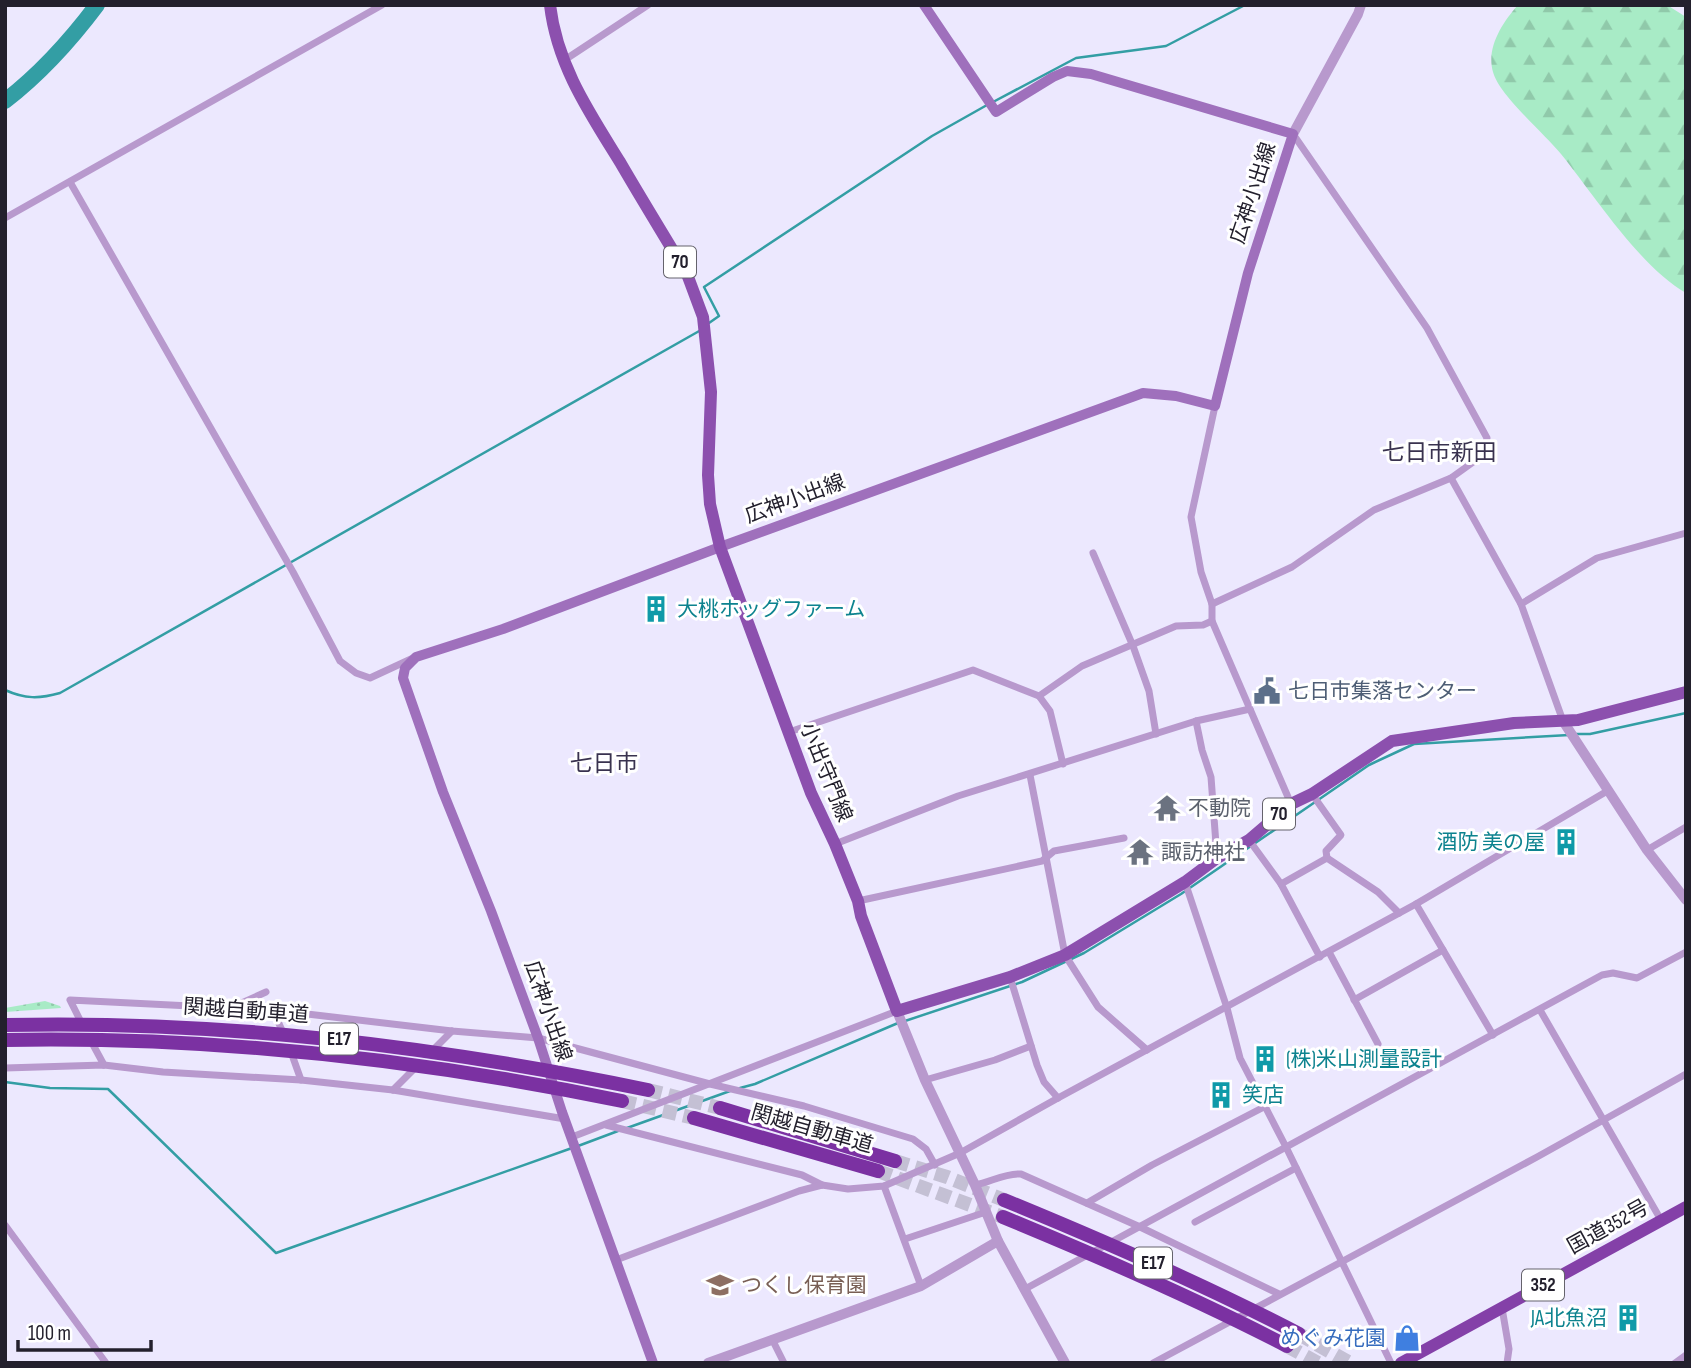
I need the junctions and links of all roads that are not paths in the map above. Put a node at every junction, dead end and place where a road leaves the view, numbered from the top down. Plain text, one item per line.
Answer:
1 (382, 5) edge
2 (550, 5) edge
3 (648, 5) edge
4 (924, 5) edge
5 (1361, 5) edge
6 (563, 61) junction
7 (1293, 134) junction
8 (71, 182) junction
9 (5, 218) edge
10 (1215, 406) junction
11 (1451, 478) junction
12 (1686, 533) edge
13 (720, 547) junction
14 (1093, 553) dead end
15 (1212, 604) junction
16 (1521, 604) junction
17 (1212, 621) junction
18 (1133, 646) junction
19 (416, 657) junction
20 (1686, 692) edge
21 (1039, 696) junction
22 (1250, 709) junction
23 (1196, 721) junction
24 (1563, 721) junction
25 (789, 732) junction
26 (1156, 734) junction
27 (1063, 764) junction
28 (1030, 775) junction
29 (1609, 790) junction
30 (1312, 794) junction
31 (1291, 804) junction
32 (1686, 827) edge
33 (1124, 838) dead end
34 (1249, 840) junction
35 (835, 844) junction
36 (1647, 850) junction
37 (1046, 856) junction
38 (1217, 858) junction
39 (1327, 858) junction
40 (1185, 882) junction
41 (1280, 884) junction
42 (1686, 900) edge
43 (858, 901) junction
44 (1416, 904) junction
45 (1399, 913) junction
46 (1443, 950) junction
47 (1329, 952) junction
48 (1686, 952) edge
49 (1065, 955) junction
50 (1320, 957) junction
51 (1010, 977) junction
52 (267, 992) dead end
53 (1354, 1000) junction
54 (232, 1008) junction
55 (1227, 1008) junction
56 (1540, 1010) junction
57 (897, 1011) junction
58 (274, 1012) junction
59 (5, 1025) edge
60 (451, 1032) junction
61 (1493, 1035) junction
62 (5, 1040) edge
63 (539, 1042) junction
64 (1378, 1044) dead end
65 (1031, 1046) junction
66 (1147, 1050) junction
67 (103, 1063) junction
68 (5, 1068) edge
69 (1686, 1074) edge
70 (301, 1078) junction
71 (925, 1080) junction
72 (710, 1084) junction
73 (394, 1089) junction
74 (648, 1090) tunnel mouth
75 (1058, 1098) junction
76 (621, 1101) tunnel mouth
77 (1264, 1107) junction
78 (720, 1108) tunnel mouth
79 (563, 1115) junction
80 (694, 1118) tunnel mouth
81 (1603, 1121) junction
82 (606, 1125) junction
83 (572, 1137) junction
84 (1286, 1147) junction
85 (960, 1153) junction
86 (895, 1161) tunnel mouth
87 (935, 1165) junction
88 (1296, 1168) junction
89 (878, 1171) tunnel mouth
90 (822, 1185) junction
91 (975, 1185) junction
92 (884, 1186) junction
93 (1004, 1200) tunnel mouth
94 (1087, 1203) junction
95 (1686, 1207) edge
96 (986, 1212) junction
97 (1003, 1217) tunnel mouth
98 (1661, 1220) junction
99 (1195, 1222) dead end
100 (5, 1225) edge
101 (1138, 1226) junction
102 (905, 1239) junction
103 (998, 1241) junction
104 (617, 1260) junction
105 (1341, 1263) junction
106 (921, 1286) junction
107 (1025, 1289) junction
108 (1279, 1294) junction
109 (1502, 1308) junction
110 (1299, 1334) tunnel mouth
111 (772, 1339) junction
112 (1287, 1346) tunnel mouth
113 (1686, 1355) edge
114 (106, 1363) edge
115 (653, 1363) edge
116 (708, 1363) edge
117 (784, 1363) edge
118 (1065, 1363) edge
119 (1153, 1363) edge
120 (1391, 1363) edge
121 (1401, 1363) edge
122 (1507, 1363) edge
123 (1675, 1363) edge

1 - 8 street
2 - 6 main road, 70
3 - 6 street
4 - 7 main road, 広神小出線
5 - 7 street
6 - 13 main road, 70
7 - 10 main road, 広神小出線
7 - 11 street
8 - 9 street
8 - 19 street
10 - 13 main road, 広神小出線
10 - 15 street
11 - 15 street
11 - 16 street
12 - 16 street
13 - 19 main road, 広神小出線
13 - 25 main road, 小出守門線 / 70
14 - 18 street
15 - 17 street
16 - 24 street
17 - 18 street
17 - 22 street
18 - 21 street
18 - 26 street
19 - 63 main road, 広神小出線
20 - 24 main road, 70
21 - 25 street
21 - 27 street
22 - 23 street
22 - 31 street
23 - 26 street
23 - 38 street
24 - 29 street
24 - 30 main road, 70
25 - 35 main road, 小出守門線 / 70
26 - 27 street
27 - 28 street
28 - 35 street
28 - 37 street
29 - 36 street
29 - 44 street
30 - 31 main road, 70
30 - 39 street
31 - 34 main road, 70
32 - 36 street
33 - 37 street
34 - 38 main road, 70
34 - 41 street
35 - 43 main road, 小出守門線 / 70
36 - 42 street
37 - 43 street
37 - 49 street
38 - 40 main road, 70
39 - 41 street
39 - 45 street
40 - 49 main road, 70
40 - 55 street
41 - 50 street
43 - 57 main road, 小出守門線 / 70
44 - 45 street
44 - 46 street
45 - 47 street
46 - 53 street
46 - 61 street
47 - 50 street
47 - 53 street
48 - 56 street
49 - 51 main road, 70
49 - 66 street
50 - 55 street
51 - 57 main road, 70
51 - 65 street
52 - 54 street
53 - 64 street
54 - 58 street
54 - 67 street
55 - 66 street
55 - 77 street
56 - 61 street
56 - 81 street
57 - 71 street
57 - 72 street
58 - 60 street
58 - 70 street
59 - 74 highway, 関越自動車道 / E17
60 - 63 street
60 - 73 street
61 - 84 street
62 - 76 highway, 関越自動車道 / E17
63 - 72 street
63 - 79 main road, 広神小出線
65 - 71 street
65 - 75 street
66 - 75 street
67 - 68 street
67 - 70 street
69 - 81 street
70 - 73 street
71 - 85 street
72 - 82 street
72 - 87 street
73 - 79 street
75 - 85 street
77 - 84 street
77 - 94 street
78 - 86 highway, 関越自動車道
79 - 83 main road, 広神小出線
80 - 89 highway, 関越自動車道
81 - 98 street
81 - 105 street
82 - 83 street
82 - 90 street
83 - 104 main road, 広神小出線
84 - 88 street
84 - 101 street
85 - 87 street
85 - 91 street
87 - 92 street
88 - 99 street
88 - 105 street
90 - 92 street
90 - 104 street
91 - 94 street
91 - 96 street
92 - 102 street
93 - 110 highway, E17
94 - 101 street
95 - 98 highway, 国道352号 / 352
96 - 102 street
96 - 103 street
97 - 112 highway, E17
98 - 109 highway, 国道352号 / 352
100 - 114 street
101 - 107 street
101 - 108 street
102 - 106 street
103 - 106 street
103 - 107 street
104 - 115 main road, 広神小出線
105 - 108 street
105 - 120 street
106 - 111 street
107 - 118 street
108 - 119 street
109 - 121 highway, 国道352号 / 352
109 - 122 street
111 - 116 street
111 - 117 street
113 - 123 street

